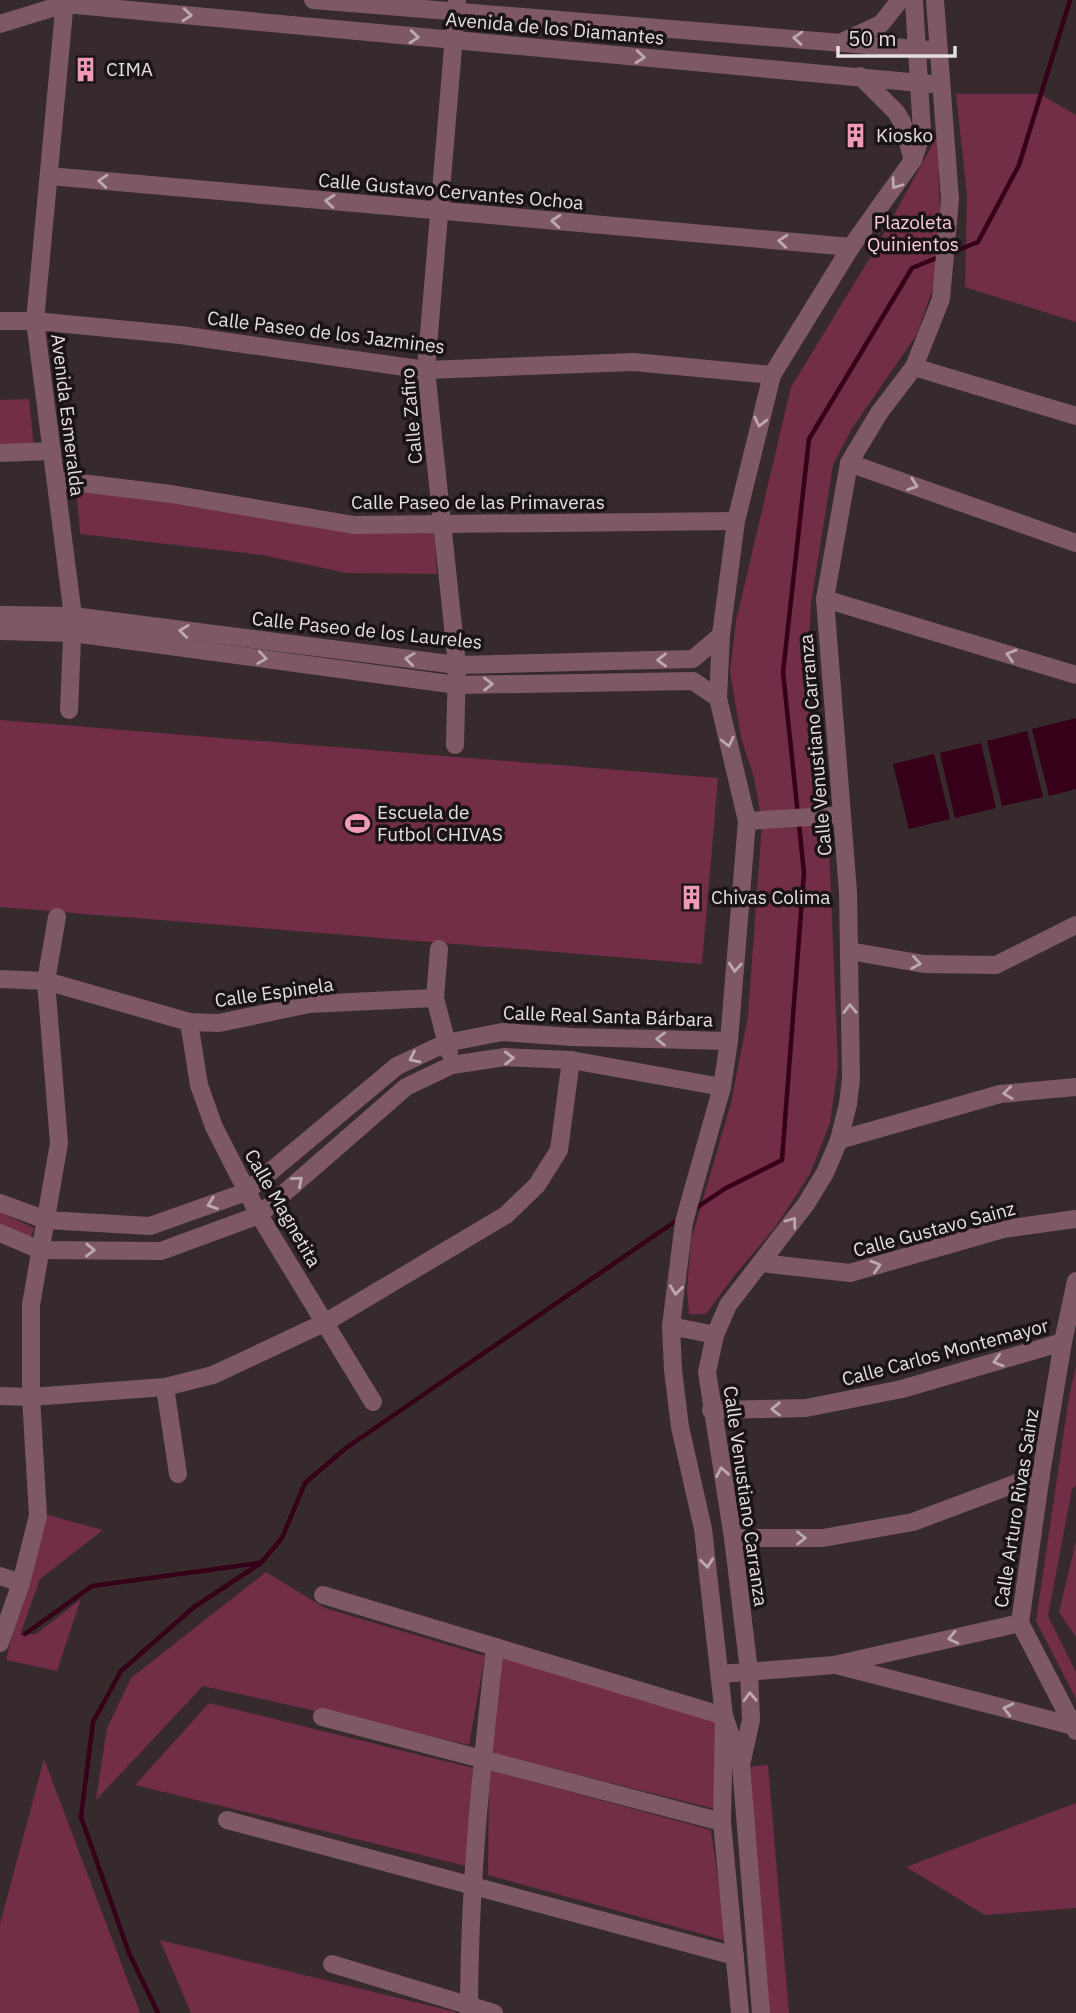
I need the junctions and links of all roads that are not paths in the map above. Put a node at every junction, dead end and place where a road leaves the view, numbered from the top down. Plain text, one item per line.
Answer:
1 (313, 0) edge
2 (900, 0) edge
3 (914, 0) edge
4 (935, 0) edge
5 (65, 2) edge
6 (457, 6) edge
7 (0, 23) edge
8 (454, 40) junction
9 (842, 42) junction
10 (919, 49) junction
11 (939, 52) junction
12 (860, 76) junction
13 (921, 82) junction
14 (942, 85) junction
15 (913, 160) junction
16 (48, 176) junction
17 (439, 211) junction
18 (851, 247) junction
19 (0, 321) edge
20 (35, 321) junction
21 (914, 367) junction
22 (426, 370) junction
23 (772, 375) junction
24 (1076, 416) edge
25 (52, 451) junction
26 (0, 453) edge
27 (849, 463) junction
28 (56, 480) junction
29 (736, 521) junction
30 (442, 525) junction
31 (1076, 543) edge
32 (825, 599) junction
33 (0, 615) edge
34 (73, 625) junction
35 (0, 631) edge
36 (721, 635) junction
37 (457, 665) junction
38 (1076, 675) edge
39 (457, 685) junction
40 (718, 698) junction
41 (69, 710) dead end
42 (455, 745) dead end
43 (842, 815) junction
44 (747, 821) junction
45 (57, 917) dead end
46 (1076, 925) edge
47 (439, 949) dead end
48 (849, 951) junction
49 (0, 979) edge
50 (46, 981) junction
51 (435, 998) junction
52 (189, 1022) junction
53 (729, 1041) junction
54 (446, 1043) junction
55 (571, 1060) junction
56 (452, 1065) junction
57 (722, 1087) junction
58 (1076, 1087) edge
59 (839, 1140) junction
60 (246, 1192) junction
61 (0, 1203) edge
62 (259, 1215) junction
63 (1076, 1219) edge
64 (46, 1220) junction
65 (0, 1233) edge
66 (40, 1250) junction
67 (761, 1264) junction
68 (1076, 1281) edge
69 (326, 1322) junction
70 (671, 1326) junction
71 (715, 1335) junction
72 (1063, 1342) junction
73 (165, 1387) junction
74 (0, 1396) edge
75 (31, 1397) junction
76 (373, 1402) dead end
77 (711, 1410) junction
78 (178, 1474) dead end
79 (1041, 1474) junction
80 (733, 1538) junction
81 (0, 1576) edge
82 (21, 1583) junction
83 (323, 1595) dead end
84 (1020, 1623) junction
85 (0, 1643) edge
86 (495, 1647) junction
87 (834, 1665) junction
88 (750, 1671) junction
89 (721, 1674) junction
90 (724, 1716) junction
91 (322, 1717) dead end
92 (1075, 1728) edge
93 (482, 1759) junction
94 (741, 1765) junction
95 (227, 1820) dead end
96 (722, 1822) junction
97 (472, 1886) junction
98 (735, 1956) junction
99 (332, 1965) dead end
100 (469, 2009) edge
101 (494, 2013) edge
102 (740, 2013) edge
103 (761, 2013) edge

1 - 6 street, Avenida de los Diamantes
2 - 9 street
3 - 10 street, Calle Venustiano Carranza
4 - 11 street, Calle Venustiano Carranza
5 - 7 street, Avenida de los Diamantes
5 -> 8 street, Avenida de los Diamantes
5 - 16 street, Avenida Esmeralda
6 - 8 street, Calle Zafiro
9 -> 6 street, Avenida de los Diamantes
8 -> 12 street, Avenida de los Diamantes
8 - 17 street, Calle Zafiro
9 - 10 street, Avenida de los Diamantes
10 - 11 street, Avenida de los Diamantes
10 - 13 street, Calle Venustiano Carranza
11 - 14 street, Calle Venustiano Carranza
12 - 13 street, Avenida de los Diamantes
12 - 15 street
13 - 14 street, Avenida de los Diamantes
13 - 15 street, Calle Venustiano Carranza
14 - 21 street, Calle Venustiano Carranza
15 -> 18 street, Calle Venustiano Carranza
17 -> 16 street, Calle Gustavo Cervantes Ochoa
16 - 20 street, Avenida Esmeralda
18 -> 17 street, Calle Gustavo Cervantes Ochoa
17 - 22 street, Calle Zafiro
18 - 23 street, Calle Venustiano Carranza
19 - 20 street, Calle Paseo de los Jazmines
20 - 22 street, Calle Paseo de los Jazmines
20 - 25 street, Avenida Esmeralda
21 - 24 street
21 - 27 street, Calle Venustiano Carranza
22 - 23 street, Calle Paseo de los Jazmines
22 - 30 street, Calle Zafiro
23 -> 29 street, Calle Venustiano Carranza
25 - 26 street
25 - 28 street, Avenida Esmeralda
27 -> 31 street
27 - 32 street, Calle Venustiano Carranza
28 - 30 street, Calle Paseo de las Primaveras
28 - 34 street, Avenida Esmeralda
29 - 30 street, Calle Paseo de las Primaveras
29 - 36 street, Calle Venustiano Carranza
30 - 37 street, Calle Zafiro
38 -> 32 street
32 - 43 street, Calle Venustiano Carranza
33 - 34 street, Calle Paseo de los Laureles
34 - 35 street, Calle Paseo de los Laureles
37 -> 34 street, Calle Paseo de los Laureles
34 -> 39 street, Calle Paseo de los Laureles
34 - 41 street, Avenida Esmeralda
36 -> 37 street, Calle Paseo de los Laureles
36 - 40 street, Calle Venustiano Carranza
37 - 39 street, Calle Zafiro
39 -> 40 street, Calle Paseo de los Laureles
39 - 42 street, Calle Zafiro
40 -> 44 street, Calle Venustiano Carranza
43 - 44 street
43 - 48 street, Calle Venustiano Carranza
44 -> 53 street, Calle Venustiano Carranza
45 - 50 street
48 -> 46 street
47 - 51 street
59 -> 48 street, Calle Venustiano Carranza
49 - 50 street, Calle Espinela
50 - 52 street, Calle Espinela
50 - 64 street
51 - 52 street, Calle Espinela
51 - 54 street
52 - 60 street, Calle Magnetita
53 -> 54 street, Calle Real Santa Bárbara
53 - 57 street, Calle Venustiano Carranza
54 - 56 street
54 -> 60 street, Calle Real Santa Bárbara
56 -> 55 street
55 - 57 street
55 - 69 street
62 -> 56 street
57 -> 70 street, Calle Venustiano Carranza
58 -> 59 street
67 -> 59 street, Calle Venustiano Carranza
60 - 62 street, Calle Magnetita
60 -> 64 street, Calle Real Santa Bárbara
61 - 64 street, Calle Real Santa Bárbara
66 -> 62 street
62 - 69 street, Calle Magnetita
67 -> 63 street, Calle Gustavo Sainz
64 - 66 street
65 - 66 street
66 - 75 street
67 - 71 street, Calle Venustiano Carranza
68 - 72 street, Calle Arturo Rivas Sainz
69 - 73 street
69 - 76 street, Calle Magnetita
70 - 71 street
70 -> 89 street, Calle Venustiano Carranza
71 - 77 street, Calle Venustiano Carranza
72 -> 77 street, Calle Carlos Montemayor
72 - 79 street, Calle Arturo Rivas Sainz
73 - 75 street
73 - 78 street
74 - 75 street
75 - 82 street
80 -> 77 street, Calle Venustiano Carranza
80 -> 79 street
79 - 84 street, Calle Arturo Rivas Sainz
80 - 88 street, Calle Venustiano Carranza
81 - 82 street
82 - 85 street
83 - 86 street
84 -> 87 street
84 - 92 street, Calle Arturo Rivas Sainz
86 - 90 street
86 - 93 street
87 - 88 street
92 -> 87 street
88 - 89 street
94 -> 88 street, Calle Venustiano Carranza
89 - 90 street, Calle Venustiano Carranza
90 - 94 street, Calle Venustiano Carranza
90 - 96 street
91 - 93 street
93 - 96 street
93 - 97 street
94 - 103 street, Calle Venustiano Carranza
95 - 97 street
96 - 98 street
97 - 98 street
97 - 100 street
98 - 102 street
99 - 100 street
100 - 101 street

